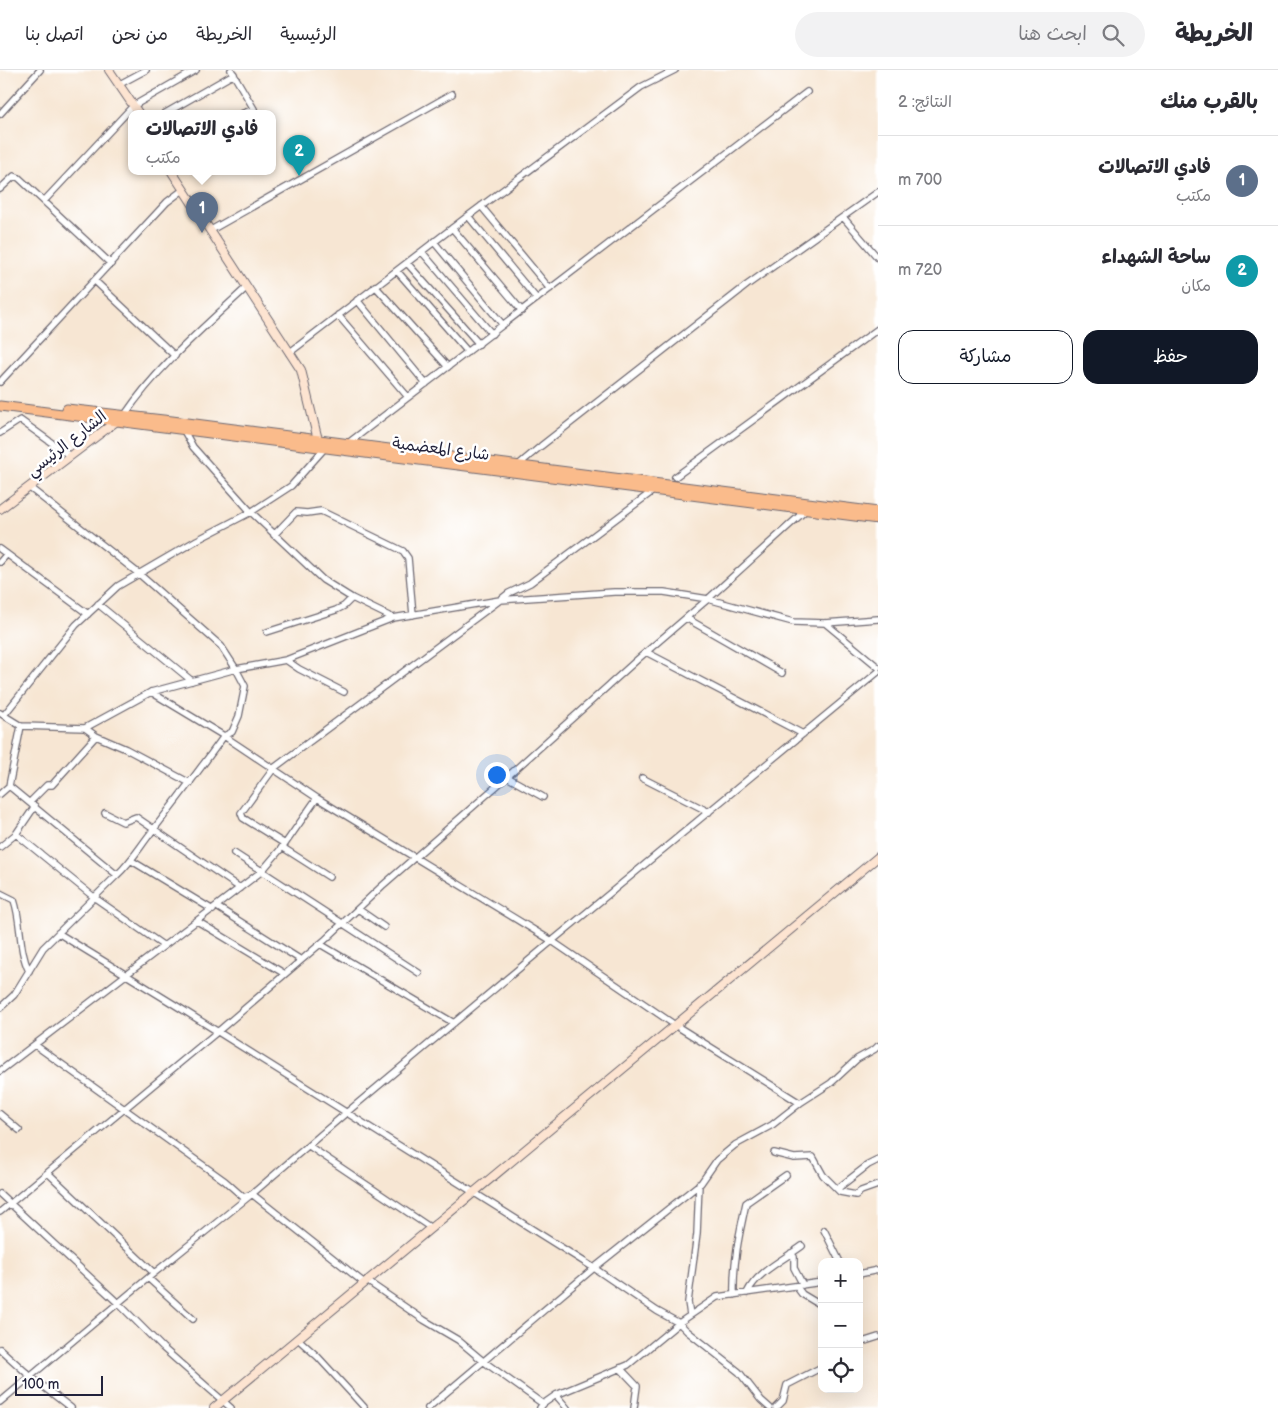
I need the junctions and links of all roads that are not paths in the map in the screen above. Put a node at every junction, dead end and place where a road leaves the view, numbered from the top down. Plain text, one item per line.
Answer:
1 (40, 70) edge
2 (109, 70) edge
3 (146, 70) edge
4 (196, 70) edge
5 (675, 70) edge
6 (233, 72) edge
7 (118, 85) junction
8 (807, 92) dead end
9 (452, 94) dead end
10 (133, 106) junction
11 (129, 110) edge
12 (136, 110) edge
13 (171, 110) edge
14 (254, 110) edge
15 (128, 111) edge
16 (0, 114) edge
17 (174, 175) edge
18 (0, 189) edge
19 (183, 190) junction
20 (878, 192) edge
21 (44, 201) junction
22 (481, 206) junction
23 (468, 216) junction
24 (844, 217) junction
25 (452, 228) junction
26 (211, 230) junction
27 (434, 242) junction
28 (422, 252) junction
29 (878, 258) edge
30 (406, 263) junction
31 (111, 264) junction
32 (397, 271) junction
33 (95, 281) junction
34 (247, 286) junction
35 (375, 286) junction
36 (550, 289) junction
37 (537, 299) junction
38 (357, 300) junction
39 (522, 311) junction
40 (338, 315) junction
41 (503, 325) junction
42 (878, 329) edge
43 (492, 334) junction
44 (479, 344) junction
45 (468, 352) junction
46 (289, 354) junction
47 (175, 356) junction
48 (448, 367) junction
49 (0, 382) edge
50 (426, 384) junction
51 (408, 397) junction
52 (0, 400) edge
53 (0, 406) edge
54 (124, 416) junction
55 (115, 422) junction
56 (171, 424) junction
57 (183, 429) junction
58 (0, 433) edge
59 (318, 440) junction
60 (347, 444) junction
61 (324, 449) junction
62 (70, 456) junction
63 (517, 466) junction
64 (675, 477) dead end
65 (30, 488) junction
66 (654, 491) junction
67 (820, 508) junction
68 (0, 509) edge
69 (806, 510) junction
70 (250, 512) junction
71 (878, 512) edge
72 (878, 519) edge
73 (274, 535) junction
74 (0, 549) edge
75 (7, 554) junction
76 (0, 562) edge
77 (138, 573) junction
78 (352, 598) junction
79 (708, 599) junction
80 (500, 600) junction
81 (98, 604) junction
82 (88, 614) junction
83 (413, 615) junction
84 (394, 618) junction
85 (686, 618) junction
86 (878, 619) edge
87 (825, 623) junction
88 (267, 632) dead end
89 (646, 652) junction
90 (286, 660) junction
91 (878, 667) edge
92 (236, 670) junction
93 (878, 672) edge
94 (782, 674) dead end
95 (192, 681) junction
96 (151, 692) junction
97 (344, 692) dead end
98 (2, 714) edge
99 (21, 726) junction
100 (85, 728) junction
101 (803, 734) junction
102 (96, 736) junction
103 (224, 736) junction
104 (274, 768) junction
105 (506, 777) junction
106 (642, 778) dead end
107 (190, 783) junction
108 (9, 786) junction
109 (0, 794) edge
110 (543, 797) dead end
111 (317, 798) junction
112 (33, 804) junction
113 (709, 812) junction
114 (105, 813) dead end
115 (154, 829) junction
116 (16, 834) junction
117 (284, 846) junction
118 (0, 847) edge
119 (234, 853) dead end
120 (878, 857) edge
121 (414, 858) junction
122 (132, 861) junction
123 (262, 871) junction
124 (117, 875) junction
125 (329, 877) dead end
126 (240, 888) junction
127 (0, 894) edge
128 (95, 898) junction
129 (215, 908) junction
130 (358, 909) junction
131 (197, 921) junction
132 (341, 924) junction
133 (384, 926) dead end
134 (58, 933) junction
135 (552, 941) junction
136 (320, 944) junction
137 (164, 946) junction
138 (301, 960) junction
139 (29, 971) junction
140 (419, 973) dead end
141 (284, 974) junction
142 (127, 975) junction
143 (0, 1008) edge
144 (454, 1023) junction
145 (676, 1025) junction
146 (218, 1032) junction
147 (35, 1045) junction
148 (878, 1046) edge
149 (0, 1071) edge
150 (800, 1103) junction
151 (123, 1110) junction
152 (346, 1113) junction
153 (0, 1114) edge
154 (19, 1130) dead end
155 (309, 1146) junction
156 (774, 1153) dead end
157 (878, 1160) edge
158 (48, 1172) junction
159 (786, 1175) dead end
160 (699, 1184) junction
161 (878, 1185) edge
162 (837, 1189) junction
163 (474, 1193) junction
164 (0, 1194) edge
165 (252, 1194) junction
166 (10, 1203) junction
167 (0, 1212) edge
168 (431, 1228) junction
169 (824, 1230) dead end
170 (802, 1246) dead end
171 (791, 1253) junction
172 (838, 1258) edge
173 (594, 1268) junction
174 (878, 1270) edge
175 (154, 1273) junction
176 (863, 1273) edge
177 (148, 1278) junction
178 (367, 1281) junction
179 (818, 1283) edge
180 (799, 1286) junction
181 (746, 1293) junction
182 (734, 1295) junction
183 (119, 1304) junction
184 (818, 1304) edge
185 (690, 1315) junction
186 (193, 1319) dead end
187 (679, 1323) junction
188 (878, 1337) edge
189 (298, 1339) junction
190 (863, 1342) edge
191 (0, 1349) edge
192 (483, 1361) junction
193 (620, 1368) junction
194 (818, 1369) edge
195 (31, 1377) junction
196 (556, 1395) junction
197 (223, 1400) junction
198 (0, 1402) edge
199 (541, 1406) edge
200 (364, 1407) dead end
201 (71, 1408) edge
202 (214, 1408) edge
203 (231, 1408) edge
204 (428, 1408) edge
205 (567, 1408) edge
206 (634, 1408) edge
207 (770, 1408) edge
208 (776, 1408) edge

1 - 16 street
2 - 7 main road
3 - 7 street
4 - 10 street
5 - 22 street
6 - 13 street
6 - 14 street
7 - 10 main road
8 - 36 street
9 - 26 street
10 - 11 street
10 - 12 main road
15 - 21 street
17 - 19 main road
18 - 21 street
19 - 26 main road
19 - 31 street
20 - 24 street
21 - 31 street
22 - 23 street
22 - 36 street
23 - 25 street
23 - 37 street
24 - 29 street
24 - 63 street
25 - 27 street
25 - 39 street
26 - 34 main road
27 - 28 street
27 - 41 street
28 - 30 street
28 - 43 street
30 - 32 street
30 - 44 street
31 - 33 street
32 - 35 street
32 - 45 street
33 - 47 street
33 - 49 street
34 - 46 main road
34 - 47 street
35 - 38 street
35 - 48 street
36 - 37 street
37 - 39 street
38 - 40 street
38 - 50 street
39 - 41 street
40 - 46 street
40 - 51 street
41 - 43 street
42 - 64 street
43 - 44 street
44 - 45 street
45 - 48 street
46 - 59 main road
47 - 54 street
48 - 50 street
50 - 51 street
51 - 60 street
52 - 54 main road, شارع المعضمية
53 - 55 main road, شارع المعضمية
54 - 55 main road, الشارع الرئيسي
54 - 56 main road, شارع المعضمية
55 - 56 main road, شارع المعضمية
55 - 62 main road, الشارع الرئيسي
56 - 57 main road, شارع المعضمية
56 - 59 main road, شارع المعضمية
57 - 61 main road, شارع المعضمية
57 - 70 street
58 - 62 street
59 - 60 main road, شارع المعضمية
60 - 63 main road, شارع المعضمية
61 - 66 main road, شارع المعضمية
61 - 70 street
62 - 65 main road, الشارع الرئيسي
63 - 67 main road, شارع المعضمية
65 - 68 main road, الشارع الرئيسي
65 - 77 street
66 - 69 main road, شارع المعضمية
66 - 80 street
67 - 69 main road, شارع المعضمية
67 - 71 main road, شارع المعضمية
67 - 72 main road, شارع المعضمية
69 - 79 street
70 - 73 street
70 - 77 street
73 - 78 street
73 - 83 street
74 - 75 street
75 - 76 street
75 - 82 street
77 - 81 street
77 - 92 street
78 - 84 street
78 - 88 street
79 - 80 street
79 - 85 street
79 - 87 street
80 - 83 street
80 - 104 street
81 - 82 street
81 - 95 street
82 - 98 street
83 - 84 street
84 - 90 street
85 - 89 street
85 - 94 street
86 - 87 street
87 - 91 street
89 - 101 street
89 - 105 street
90 - 92 street
90 - 97 street
92 - 95 street
92 - 103 street
93 - 101 street
95 - 96 street
96 - 100 street
96 - 103 street
98 - 99 street
99 - 100 street
99 - 108 street
100 - 102 street
101 - 113 street
102 - 107 street
102 - 112 street
103 - 104 street
103 - 107 street
104 - 111 street
104 - 117 street
105 - 110 street
105 - 121 street
106 - 113 street
107 - 115 street
108 - 109 street
108 - 112 street
111 - 117 street
111 - 121 street
112 - 116 street
112 - 124 street
113 - 135 street
114 - 115 street
115 - 122 street
115 - 126 street
116 - 118 street
116 - 128 street
117 - 123 street
117 - 125 street
119 - 123 street
120 - 145 main road
121 - 130 street
121 - 135 street
122 - 124 street
122 - 129 street
123 - 126 street
123 - 132 street
124 - 128 street
126 - 129 street
127 - 139 street
128 - 134 street
128 - 137 street
129 - 131 street
129 - 138 street
130 - 132 street
130 - 133 street
131 - 137 street
131 - 141 street
132 - 136 street
132 - 140 street
134 - 139 street
134 - 142 street
135 - 144 street
135 - 145 street
136 - 138 street
136 - 144 street
137 - 142 street
138 - 141 street
139 - 143 street
141 - 146 street
142 - 146 street
142 - 147 street
144 - 152 street
145 - 150 street
145 - 163 main road
146 - 151 street
146 - 152 street
147 - 149 street
147 - 151 street
148 - 150 street
150 - 160 street
151 - 158 street
151 - 165 street
152 - 155 street
152 - 163 street
153 - 154 street
155 - 165 street
155 - 168 street
156 - 162 street
157 - 162 street
158 - 166 street
158 - 175 street
159 - 182 street
160 - 173 street
160 - 185 street
161 - 162 street
163 - 168 main road
163 - 173 street
164 - 166 street
165 - 175 street
165 - 178 street
166 - 167 street
166 - 183 street
168 - 178 main road
169 - 172 street
170 - 171 street
171 - 180 street
171 - 181 street
173 - 187 street
173 - 192 street
174 - 176 street
175 - 177 street
177 - 183 street
177 - 186 street
178 - 189 main road
178 - 192 street
179 - 180 street
180 - 181 street
180 - 184 street
181 - 182 street
182 - 185 street
183 - 195 street
183 - 197 street
185 - 187 street
187 - 193 street
187 - 207 street
188 - 190 street
189 - 197 main road
189 - 200 street
191 - 195 street
192 - 199 street
192 - 204 street
193 - 196 street
193 - 206 street
194 - 208 street
195 - 198 street
195 - 201 street
196 - 199 street
196 - 205 street
197 - 202 main road
197 - 203 street

